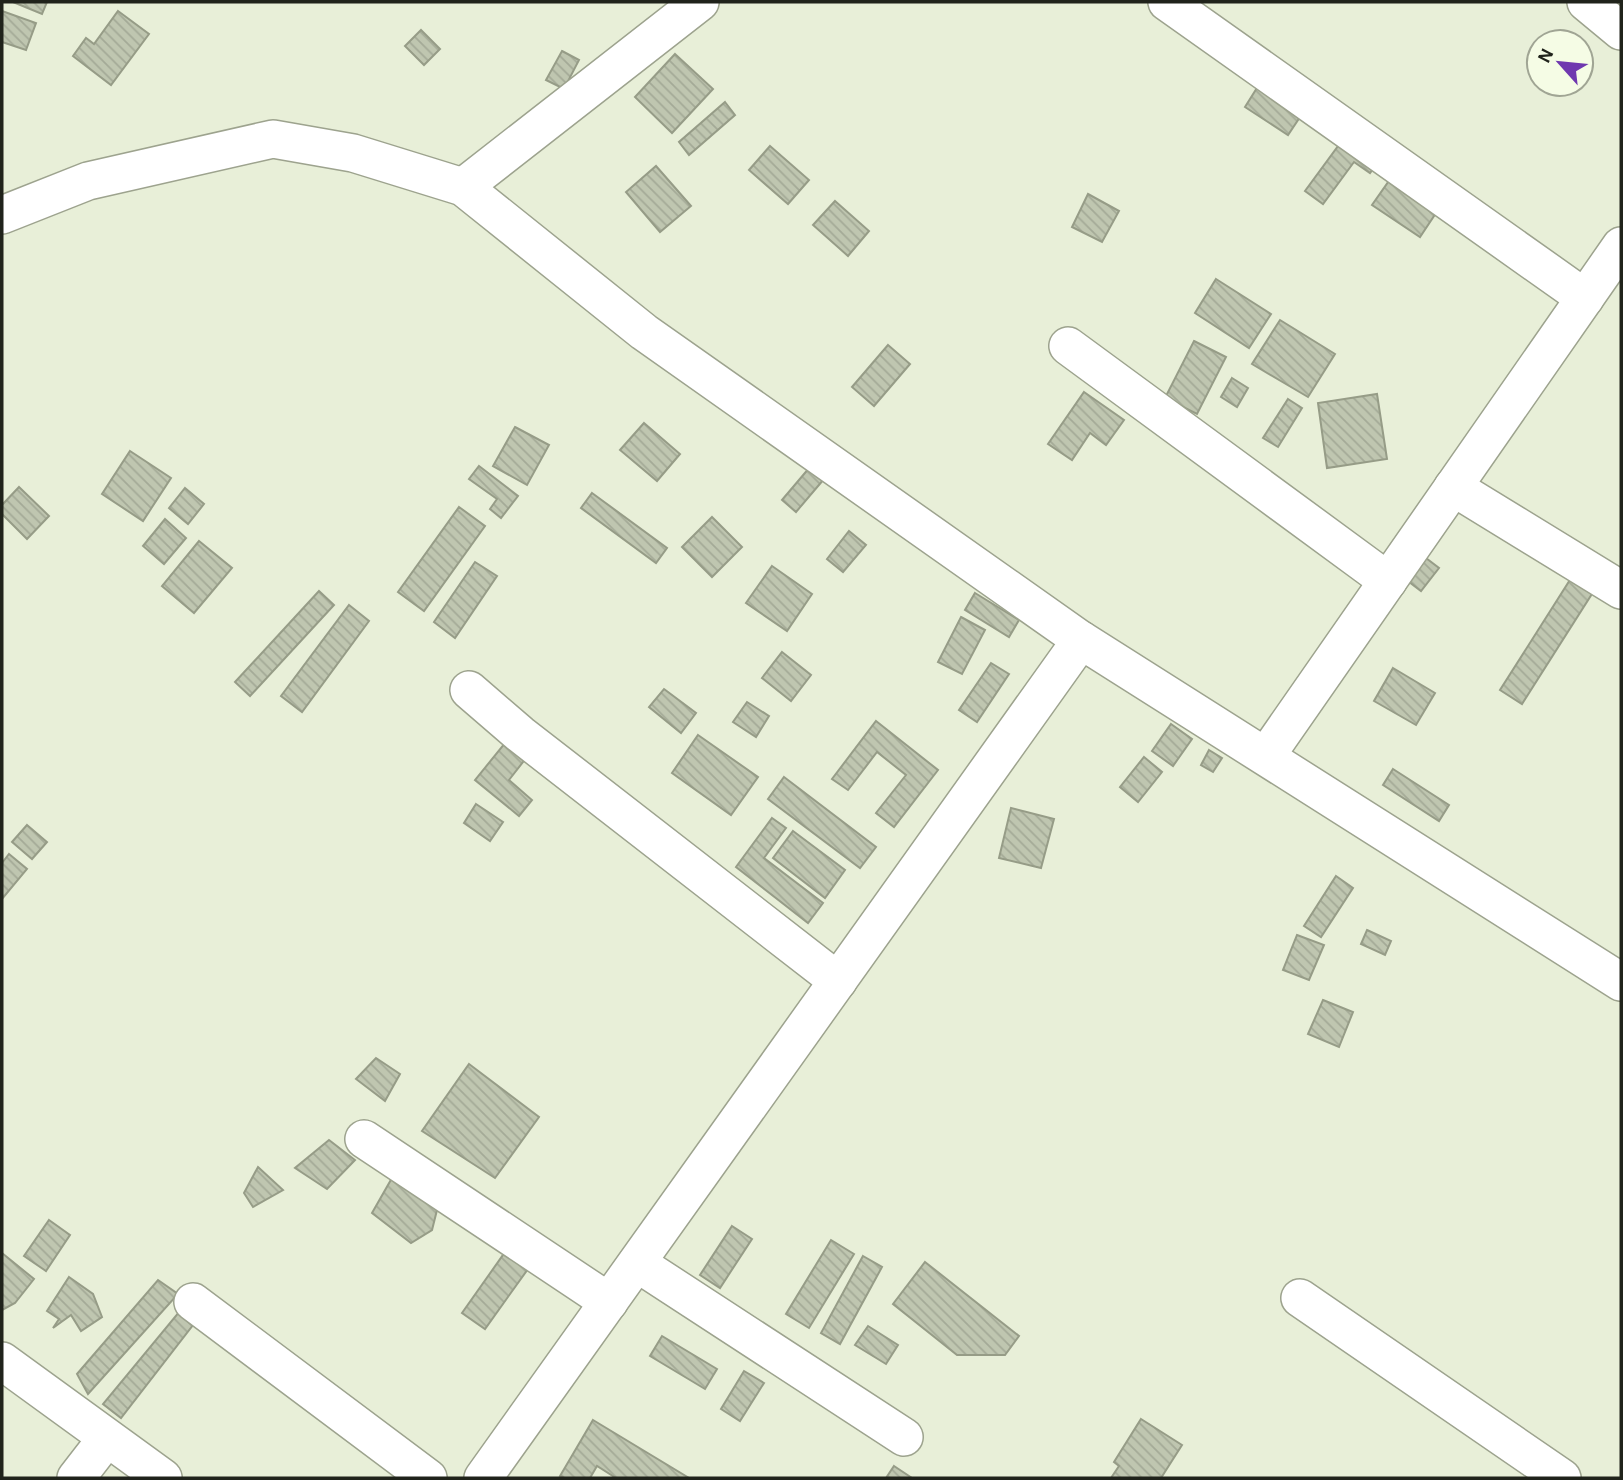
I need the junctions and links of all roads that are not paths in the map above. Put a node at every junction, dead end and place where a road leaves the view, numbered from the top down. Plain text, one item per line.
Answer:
1 (701, 2) edge
2 (1167, 2) edge
3 (1586, 2) edge
4 (1621, 31) edge
5 (463, 187) junction
6 (2, 215) edge
7 (1621, 246) edge
8 (1585, 298) junction
9 (1068, 346) dead end
10 (1453, 487) junction
11 (1388, 581) junction
12 (1621, 590) edge
13 (1081, 640) junction
14 (470, 690) dead end
15 (1266, 756) junction
16 (838, 981) junction
17 (1621, 982) edge
18 (364, 1139) dead end
19 (637, 1263) junction
20 (1300, 1298) dead end
21 (193, 1302) dead end
22 (609, 1302) junction
23 (2, 1361) edge
24 (904, 1437) dead end
25 (107, 1438) junction
26 (76, 1478) edge
27 (163, 1478) edge
28 (428, 1478) edge
29 (483, 1478) edge
30 (1562, 1478) edge

1 - 5 street
2 - 8 street
3 - 4 street
5 - 6 street
5 - 13 street
7 - 8 street
8 - 10 street
9 - 11 street
10 - 11 street
10 - 12 street
11 - 15 street
13 - 15 street
13 - 16 street
14 - 16 street
15 - 17 street
16 - 19 street
18 - 22 street
19 - 22 street
19 - 24 street
20 - 30 street
21 - 28 street
22 - 29 street
23 - 25 street
25 - 26 street
25 - 27 street

